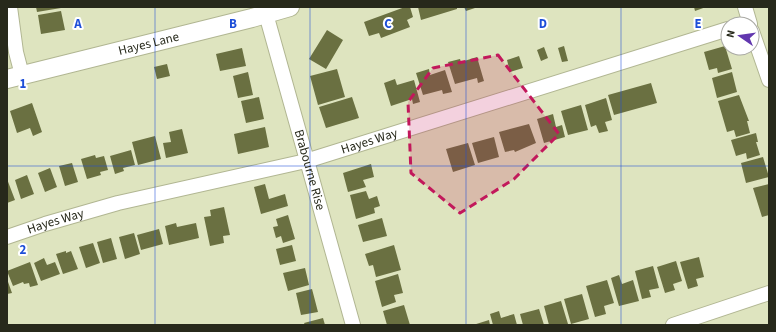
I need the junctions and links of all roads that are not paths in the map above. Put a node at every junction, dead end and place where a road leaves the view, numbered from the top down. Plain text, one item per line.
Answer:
1 (10, 7) edge
2 (290, 7) edge
3 (256, 13) edge
4 (720, 32) edge
5 (760, 55) edge
6 (15, 77) edge
7 (769, 80) edge
8 (306, 161) junction
9 (7, 237) edge
10 (769, 293) edge
11 (353, 325) edge
12 (673, 325) edge

1 - 6 street
2 - 3 main road, Hayes Lane
3 - 6 main road, Hayes Lane
3 - 8 street, Brabourne Rise
4 - 8 street, Hayes Way
5 - 7 street
8 - 9 street, Hayes Way
8 - 11 street, Brabourne Rise
10 - 12 street

